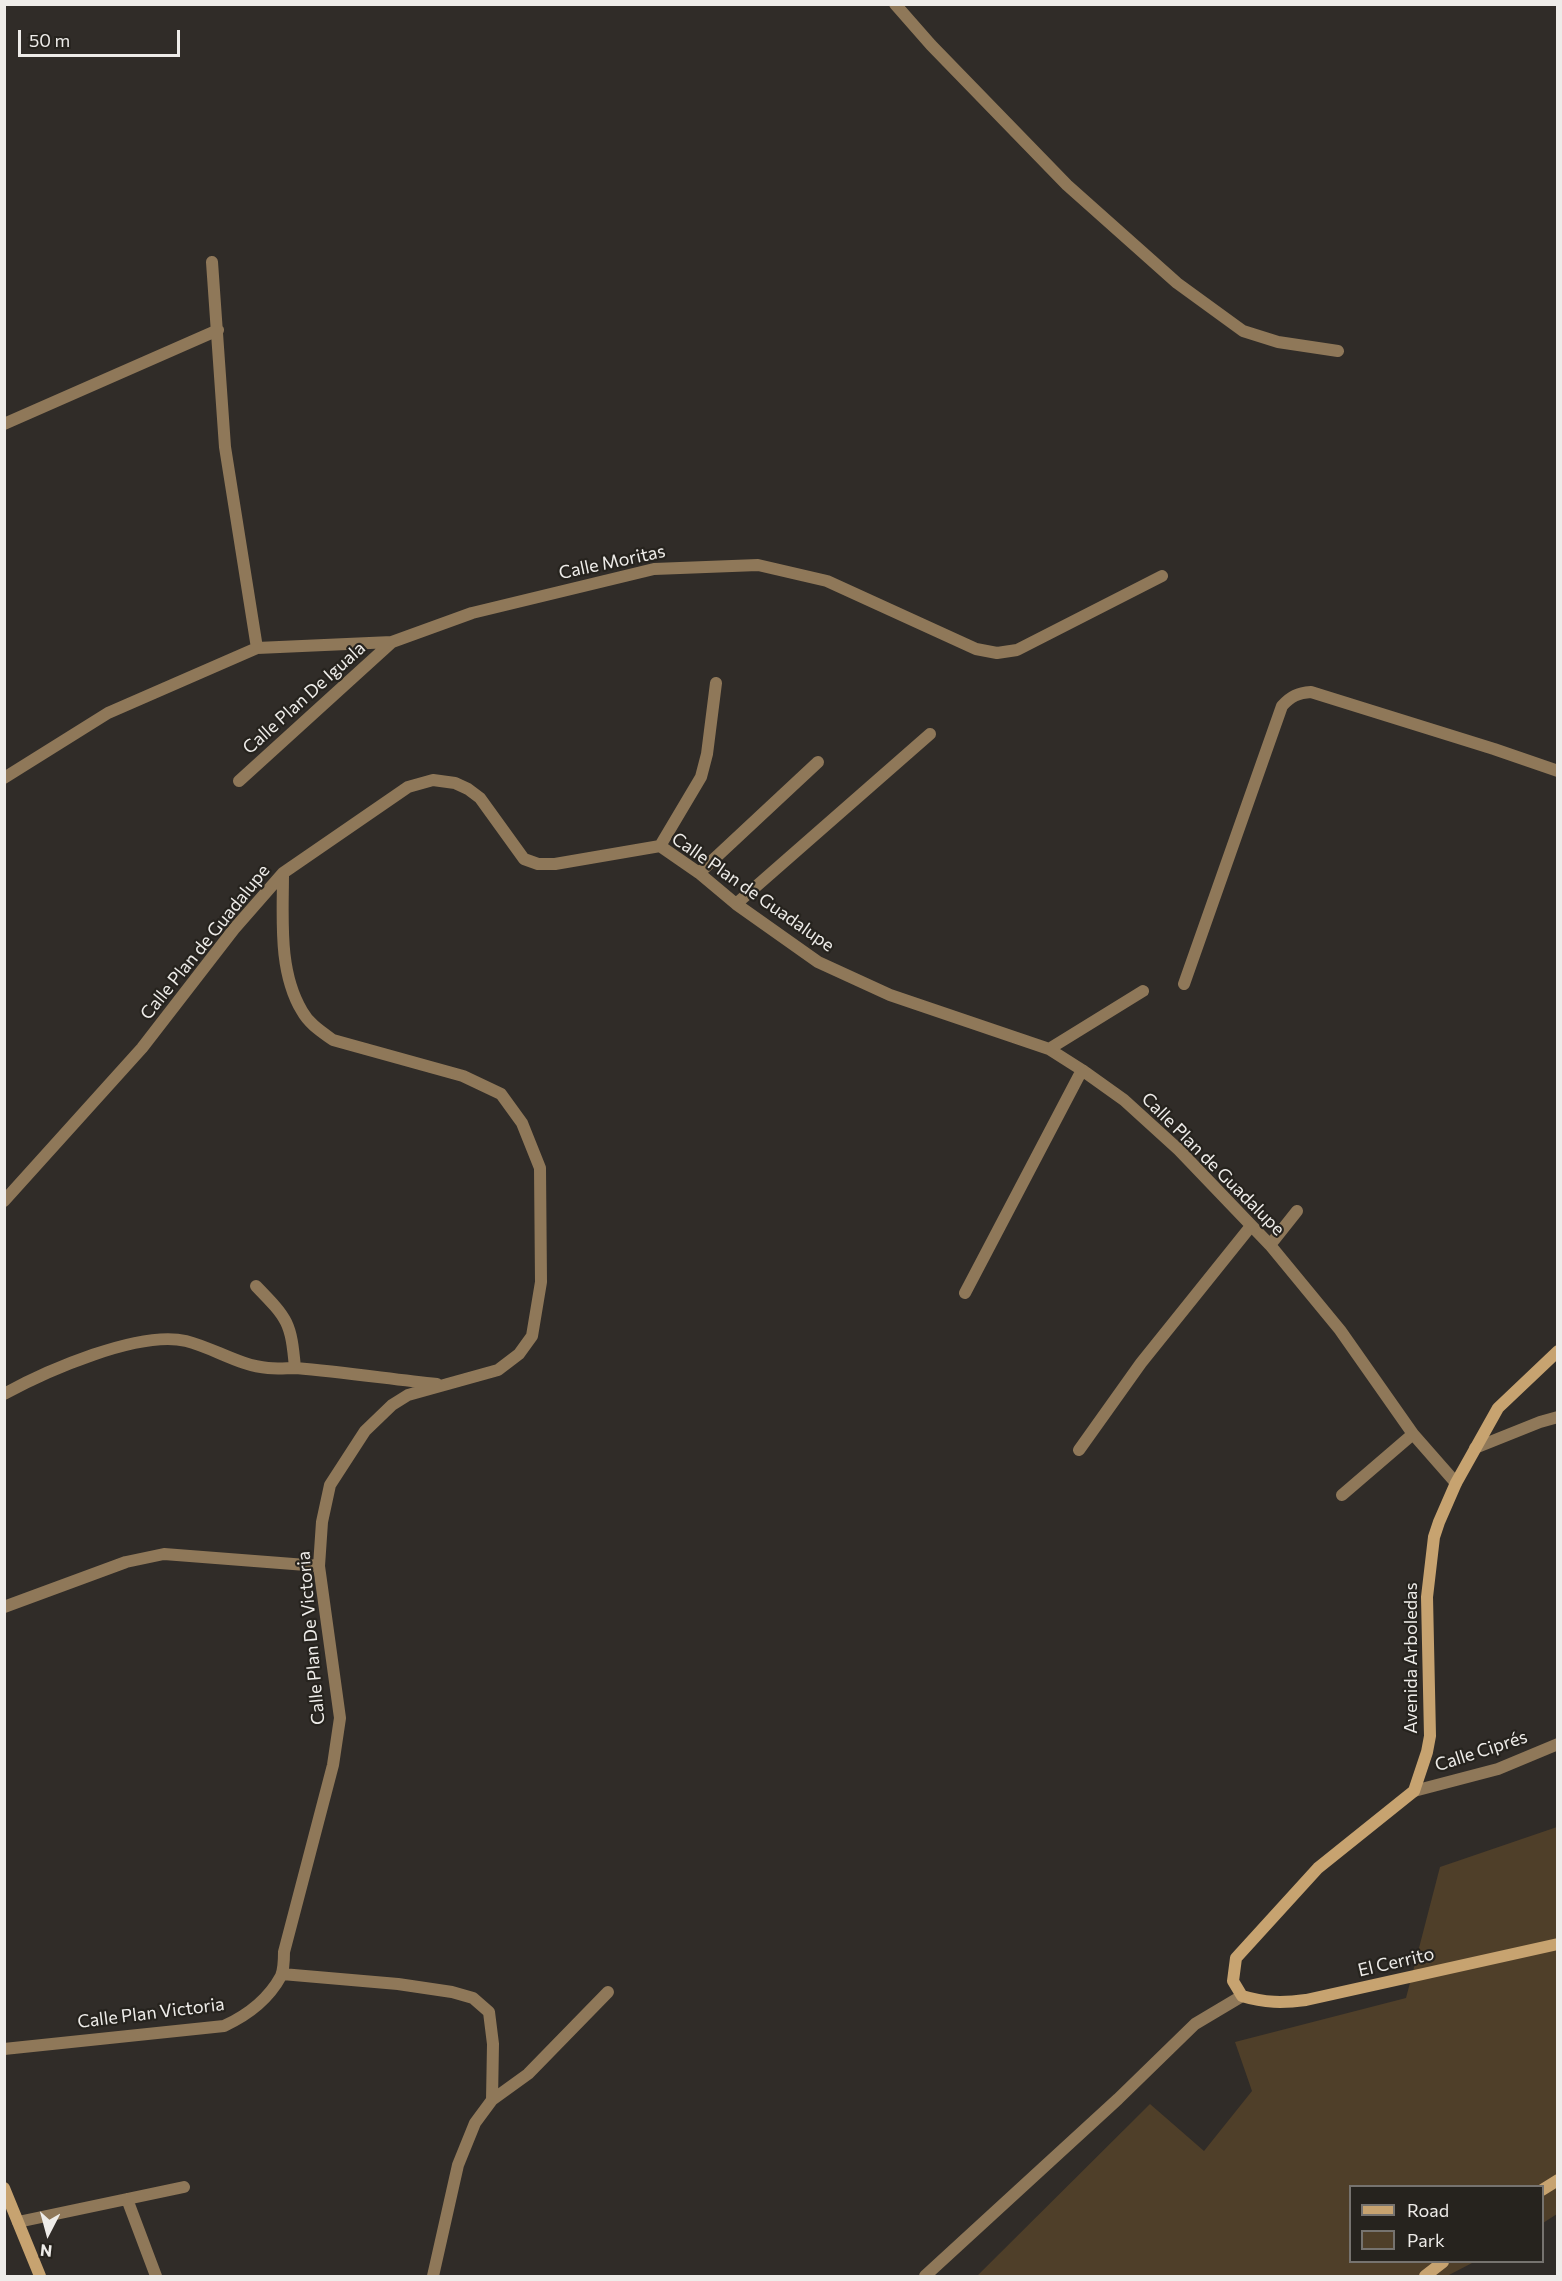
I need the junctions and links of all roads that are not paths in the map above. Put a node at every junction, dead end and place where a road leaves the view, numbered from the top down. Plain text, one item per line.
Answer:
1 (895, 4) edge
2 (213, 262) dead end
3 (218, 330) junction
4 (1338, 351) dead end
5 (4, 424) edge
6 (1162, 576) dead end
7 (392, 642) junction
8 (257, 648) junction
9 (716, 682) dead end
10 (930, 734) dead end
11 (818, 762) dead end
12 (1557, 771) edge
13 (4, 778) edge
14 (239, 781) dead end
15 (660, 846) junction
16 (283, 873) junction
17 (699, 873) junction
18 (736, 904) junction
19 (1184, 984) dead end
20 (1143, 991) dead end
21 (1049, 1049) junction
22 (1082, 1070) junction
23 (4, 1201) edge
24 (1297, 1211) dead end
25 (1251, 1226) junction
26 (1270, 1245) junction
27 (256, 1286) dead end
28 (965, 1293) dead end
29 (1557, 1351) edge
30 (295, 1368) junction
31 (444, 1384) junction
32 (4, 1394) edge
33 (1557, 1417) edge
34 (1413, 1434) junction
35 (1475, 1448) junction
36 (1079, 1450) dead end
37 (1456, 1483) junction
38 (1342, 1495) dead end
39 (319, 1566) junction
40 (4, 1607) edge
41 (1557, 1743) edge
42 (1414, 1791) junction
43 (1557, 1944) edge
44 (282, 1974) junction
45 (608, 1992) dead end
46 (1242, 1996) junction
47 (4, 2049) edge
48 (492, 2100) junction
49 (1557, 2180) edge
50 (184, 2187) dead end
51 (4, 2188) edge
52 (1544, 2189) edge
53 (127, 2199) junction
54 (18, 2222) junction
55 (1442, 2263) edge
56 (40, 2277) edge
57 (156, 2277) edge
58 (433, 2277) edge
59 (925, 2277) edge
60 (1425, 2277) edge

1 - 4 street
2 - 3 street
3 - 5 street
3 - 8 street
6 - 7 street, Calle Moritas
7 - 8 street, Calle Moritas
7 - 14 street, Calle Plan De Iguala
8 - 13 street
9 - 15 street
10 - 18 street
11 - 17 street
12 - 19 street
15 - 16 street, Calle Plan de Guadalupe
15 - 17 street, Calle Plan de Guadalupe
16 - 23 street, Calle Plan de Guadalupe
16 - 31 street, Calle Plan De Victoria
17 - 18 street, Calle Plan de Guadalupe
18 - 21 street, Calle Plan de Guadalupe
20 - 21 street
21 - 22 street, Calle Plan de Guadalupe
22 - 25 street, Calle Plan de Guadalupe
22 - 28 street
24 - 26 street
25 - 26 street, Calle Plan de Guadalupe
25 - 36 street
26 - 34 street, Calle Plan de Guadalupe
27 - 30 street
29 - 35 main road, Avenida Arboledas
30 - 31 street
30 - 32 street
31 - 39 street, Calle Plan De Victoria
33 - 35 street
34 - 37 street, Calle Plan de Guadalupe
34 - 38 street
35 - 37 main road, Avenida Arboledas
37 - 42 main road, Avenida Arboledas
39 - 40 street
39 - 44 street, Calle Plan De Victoria
41 - 42 street, Calle Ciprés
42 - 46 main road
43 - 46 main road, El Cerrito
44 - 47 street, Calle Plan Victoria
44 - 48 street
45 - 48 street
46 - 59 street
48 - 58 street
49 - 52 main road
50 - 53 street
51 - 54 main road
53 - 54 street
53 - 57 street
54 - 56 main road
55 - 60 main road

